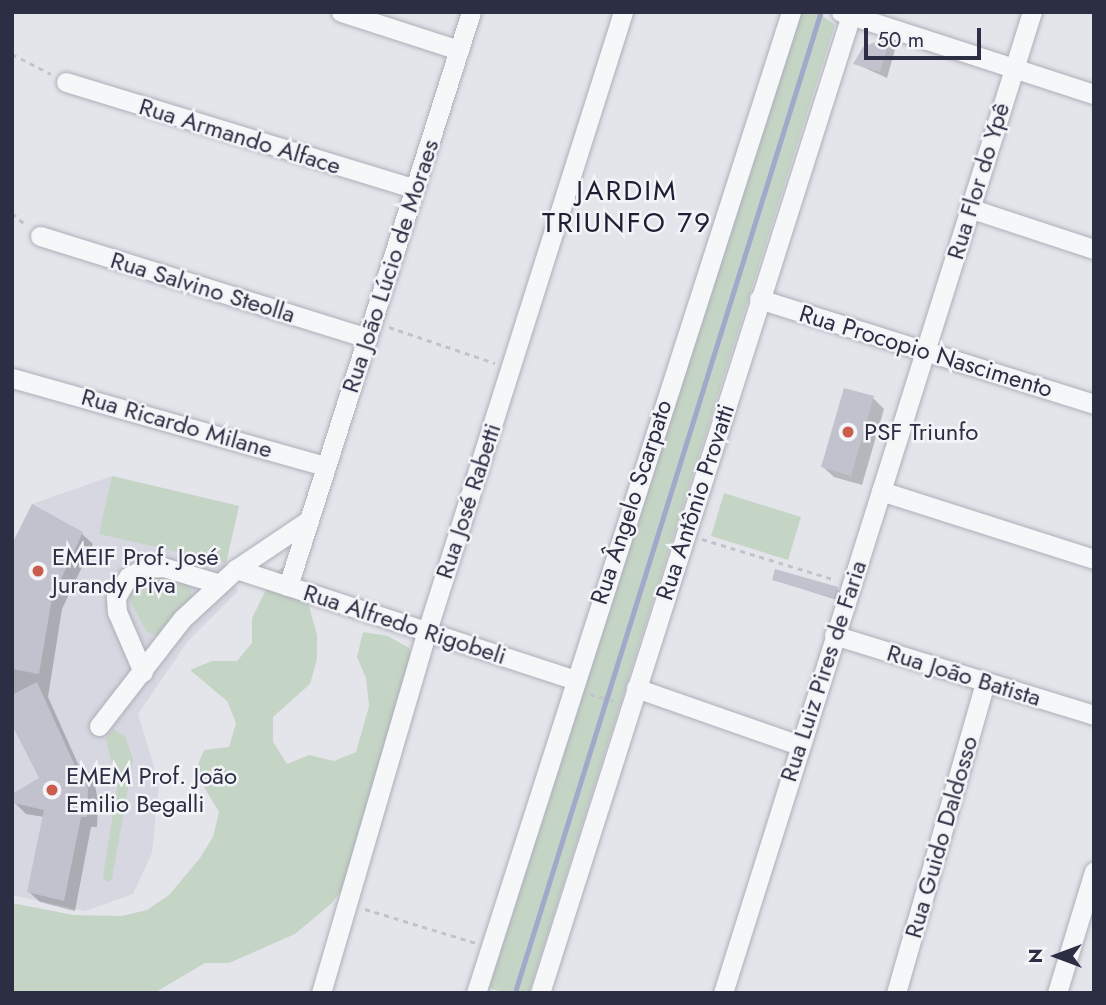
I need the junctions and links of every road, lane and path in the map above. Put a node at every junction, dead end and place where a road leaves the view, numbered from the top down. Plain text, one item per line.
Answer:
1 (341, 12) edge
2 (471, 12) edge
3 (623, 12) edge
4 (791, 12) edge
5 (1032, 12) edge
6 (848, 13) edge
7 (459, 50) junction
8 (12, 54) edge
9 (1014, 68) junction
10 (66, 82) joint
11 (1094, 94) edge
12 (415, 189) junction
13 (969, 208) junction
14 (40, 236) dead end
15 (1094, 249) edge
16 (759, 299) junction
17 (370, 330) junction
18 (926, 350) junction
19 (510, 369) junction
20 (20, 379) edge
21 (1094, 404) edge
22 (326, 466) junction
23 (881, 491) junction
24 (309, 520) junction
25 (685, 534) junction
26 (1094, 559) edge
27 (236, 569) junction
28 (844, 582) dead end
29 (220, 584) junction
30 (288, 586) junction
31 (427, 631) junction
32 (834, 635) junction
33 (143, 672) junction
34 (573, 679) junction
35 (985, 681) junction
36 (636, 688) junction
37 (596, 696) dead end
38 (617, 702) dead end
39 (1094, 715) edge
40 (99, 726) dead end
41 (799, 744) junction
42 (1094, 871) edge
43 (345, 903) junction
44 (490, 948) junction
45 (321, 993) edge
46 (476, 993) edge
47 (540, 993) edge
48 (723, 993) edge
49 (896, 993) edge
50 (1056, 993) edge

1 - 7 street
2 - 7 street, Rua João Lúcio de Moraes
3 - 19 street, Rua José Rabetti
4 - 34 street, Rua Ângelo Scarpato
5 - 9 street, Rua Flor do Ypê
6 - 9 street
6 - 16 street, Rua Antônio Provatti
7 - 12 street, Rua João Lúcio de Moraes
8 - 10 path
9 - 11 street
9 - 13 street, Rua Flor do Ypê
10 - 12 street, Rua Armando Alface
12 - 17 street, Rua João Lúcio de Moraes
13 - 15 street
13 - 18 street, Rua Flor do Ypê
14 - 17 street, Rua Salvino Steolla
16 - 18 street, Rua Procopio Nascimento
16 - 25 street, Rua Antônio Provatti
17 - 19 path
17 - 22 street, Rua João Lúcio de Moraes
18 - 21 street, Rua Procopio Nascimento
18 - 23 street, Rua Luiz Pires de Faria
19 - 31 street, Rua José Rabetti
20 - 22 street, Rua Ricardo Milane
22 - 24 street, Rua João Lúcio de Moraes
23 - 26 street
23 - 32 street, Rua Luiz Pires de Faria
24 - 27 street
24 - 30 street, Rua João Lúcio de Moraes
25 - 28 path
25 - 36 street, Rua Antônio Provatti
27 - 29 street
27 - 30 street, Rua Alfredo Rigobeli
29 - 33 street
29 - 33 street
30 - 31 street, Rua Alfredo Rigobeli
31 - 34 street, Rua Alfredo Rigobeli
31 - 43 street, Rua José Rabetti
32 - 35 street, Rua João Batista
32 - 41 street, Rua Luiz Pires de Faria
33 - 40 street
34 - 44 street, Rua Ângelo Scarpato
35 - 39 street, Rua João Batista
35 - 49 street, Rua Guido Daldosso
36 - 41 street
36 - 47 street, Rua Antônio Provatti
37 - 38 path
41 - 48 street, Rua Luiz Pires de Faria
42 - 50 street
43 - 44 path
43 - 45 street, Rua José Rabetti
44 - 46 street, Rua Ângelo Scarpato

